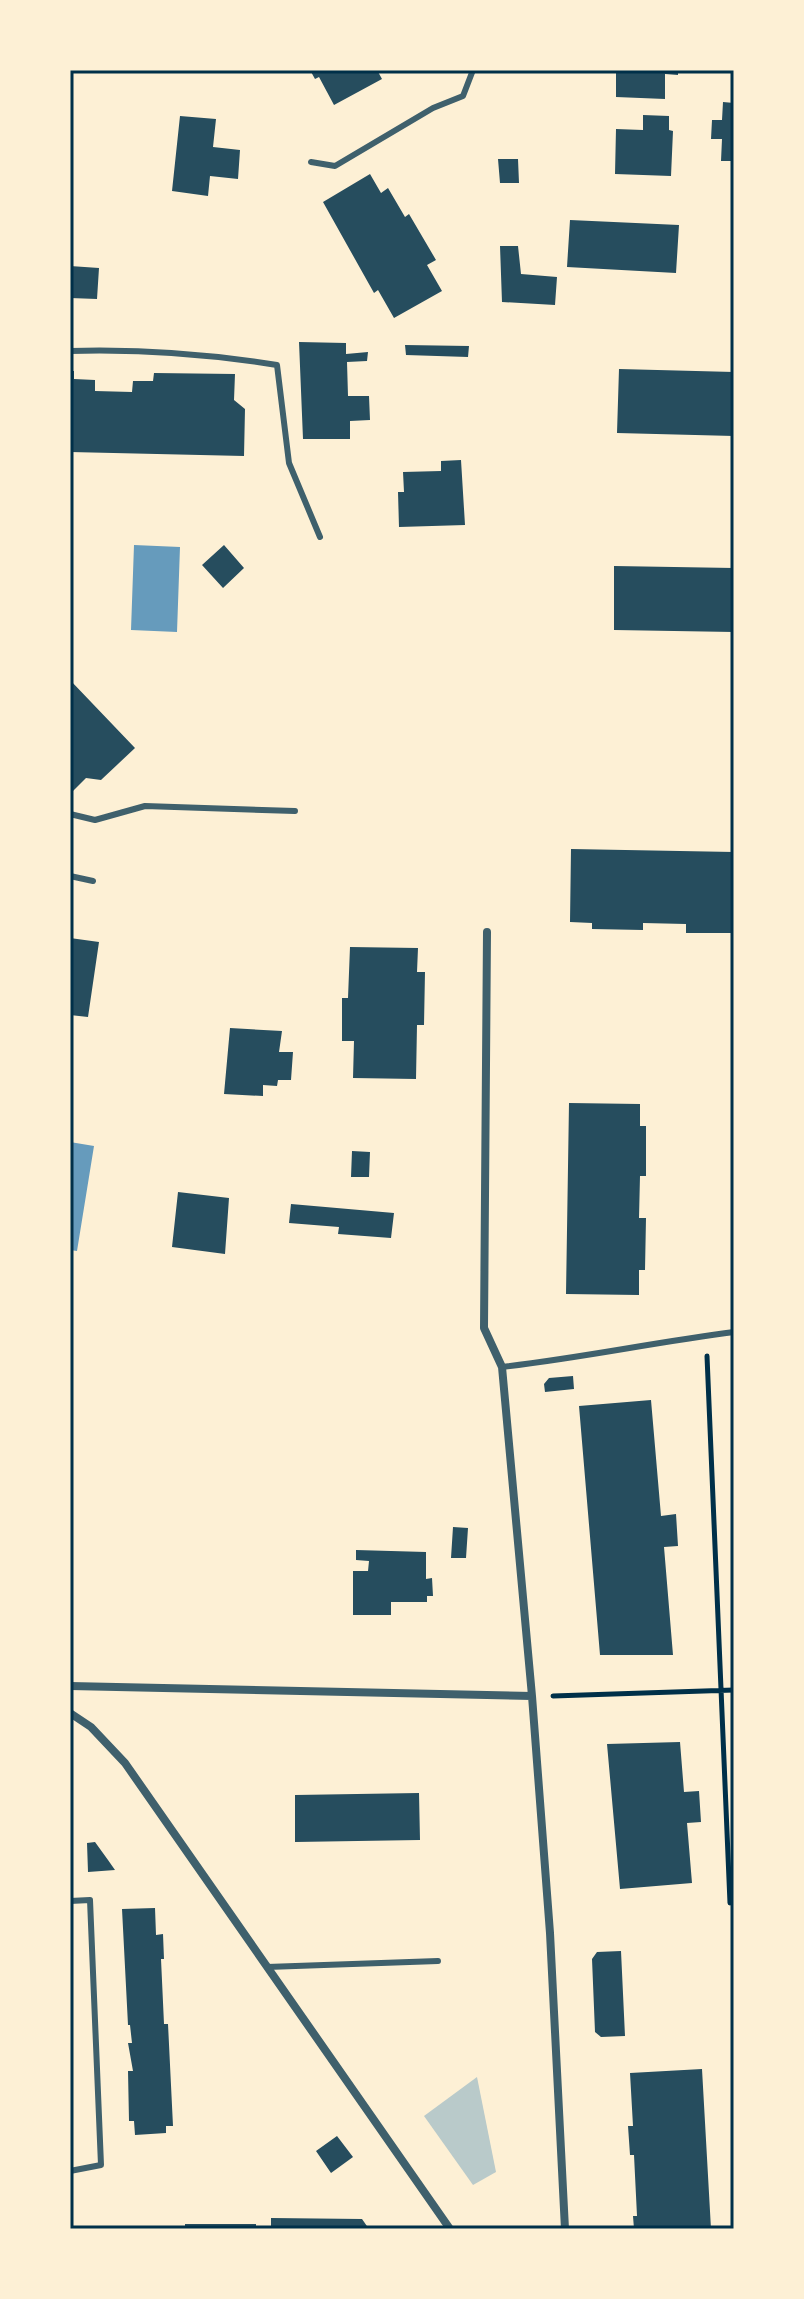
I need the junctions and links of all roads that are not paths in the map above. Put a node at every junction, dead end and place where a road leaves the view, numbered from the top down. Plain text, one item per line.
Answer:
1 (473, 70) edge
2 (311, 162) dead end
3 (70, 351) edge
4 (320, 537) dead end
5 (295, 811) dead end
6 (70, 814) edge
7 (70, 876) edge
8 (93, 881) dead end
9 (487, 932) dead end
10 (734, 1332) edge
11 (502, 1367) junction
12 (70, 1686) edge
13 (532, 1696) junction
14 (70, 1713) edge
15 (70, 1901) edge
16 (438, 1961) dead end
17 (267, 1967) junction
18 (70, 2171) edge
19 (450, 2229) edge
20 (565, 2229) edge

1 - 2 lane
3 - 4 lane
5 - 6 lane
7 - 8 lane
9 - 11 street
10 - 11 lane
11 - 13 street
12 - 13 street
13 - 20 street
14 - 17 street
15 - 18 lane
16 - 17 lane
17 - 19 street

